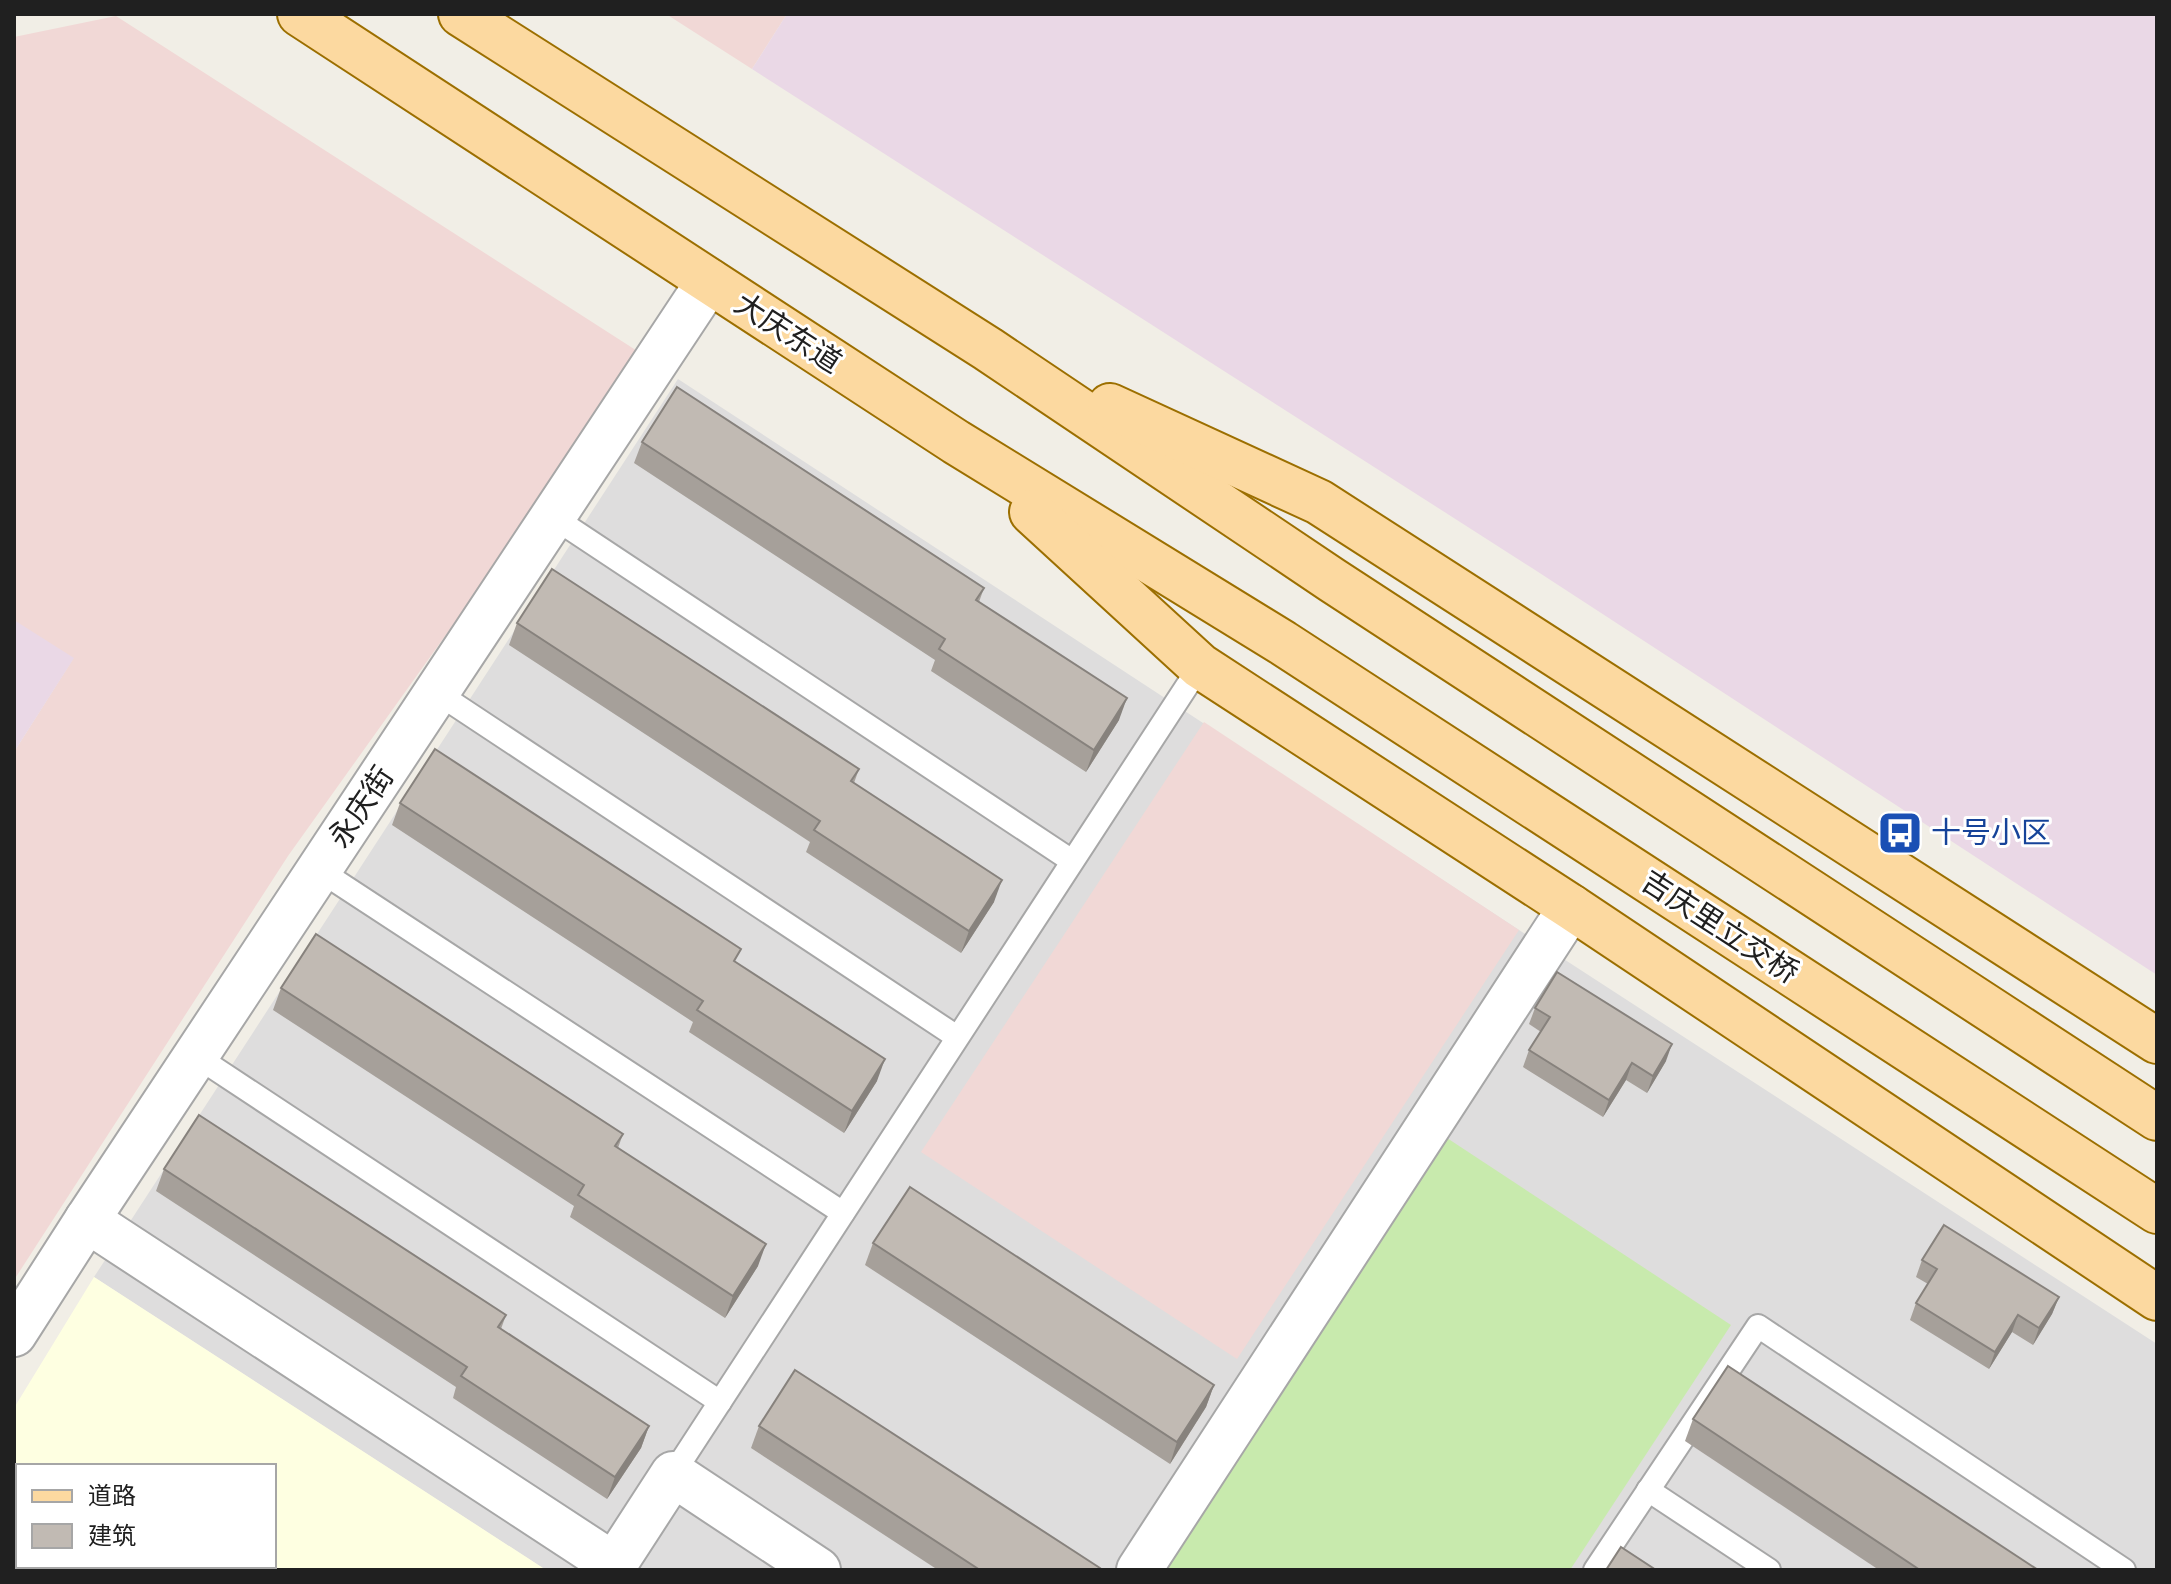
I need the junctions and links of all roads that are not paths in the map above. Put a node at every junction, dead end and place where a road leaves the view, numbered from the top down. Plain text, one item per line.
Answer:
1 (300, 14) edge
2 (461, 14) edge
3 (709, 281) junction
4 (988, 349) junction
5 (956, 442) junction
6 (553, 517) junction
7 (1283, 643) joint
8 (1200, 666) junction
9 (436, 692) junction
10 (1072, 861) junction
11 (319, 870) junction
12 (1571, 907) junction
13 (957, 1037) junction
14 (2157, 1041) edge
15 (196, 1056) junction
16 (2157, 1118) edge
17 (2157, 1211) edge
18 (843, 1213) junction
19 (87, 1220) junction
20 (2157, 1298) edge
21 (14, 1334) edge
22 (720, 1402) junction
23 (673, 1474) junction
24 (1648, 1490) junction
25 (2118, 1568) edge
26 (818, 1570) edge
27 (1139, 1570) edge
28 (1595, 1570) edge
29 (1769, 1570) edge

1 - 3 main road, 大庆东道
2 - 4 main road
3 - 5 main road, 大庆东道
3 - 6 street, 永庆街
4 - 14 main road
4 - 16 main road
5 - 7 main road, 大庆东道
5 - 8 main road
6 - 9 street, 永庆街
6 - 10 lane
7 - 17 main road, 吉庆里立交桥
8 - 10 lane
8 - 12 main road
9 - 11 street, 永庆街
9 - 13 lane
10 - 13 lane
11 - 15 street, 永庆街
11 - 18 lane
12 - 20 main road
12 - 27 street
13 - 18 lane
15 - 19 street, 永庆街
15 - 22 lane
18 - 22 lane
19 - 21 street, 永庆街
19 - 23 street
22 - 23 lane
23 - 26 street
24 - 25 lane
24 - 28 lane
24 - 29 lane

